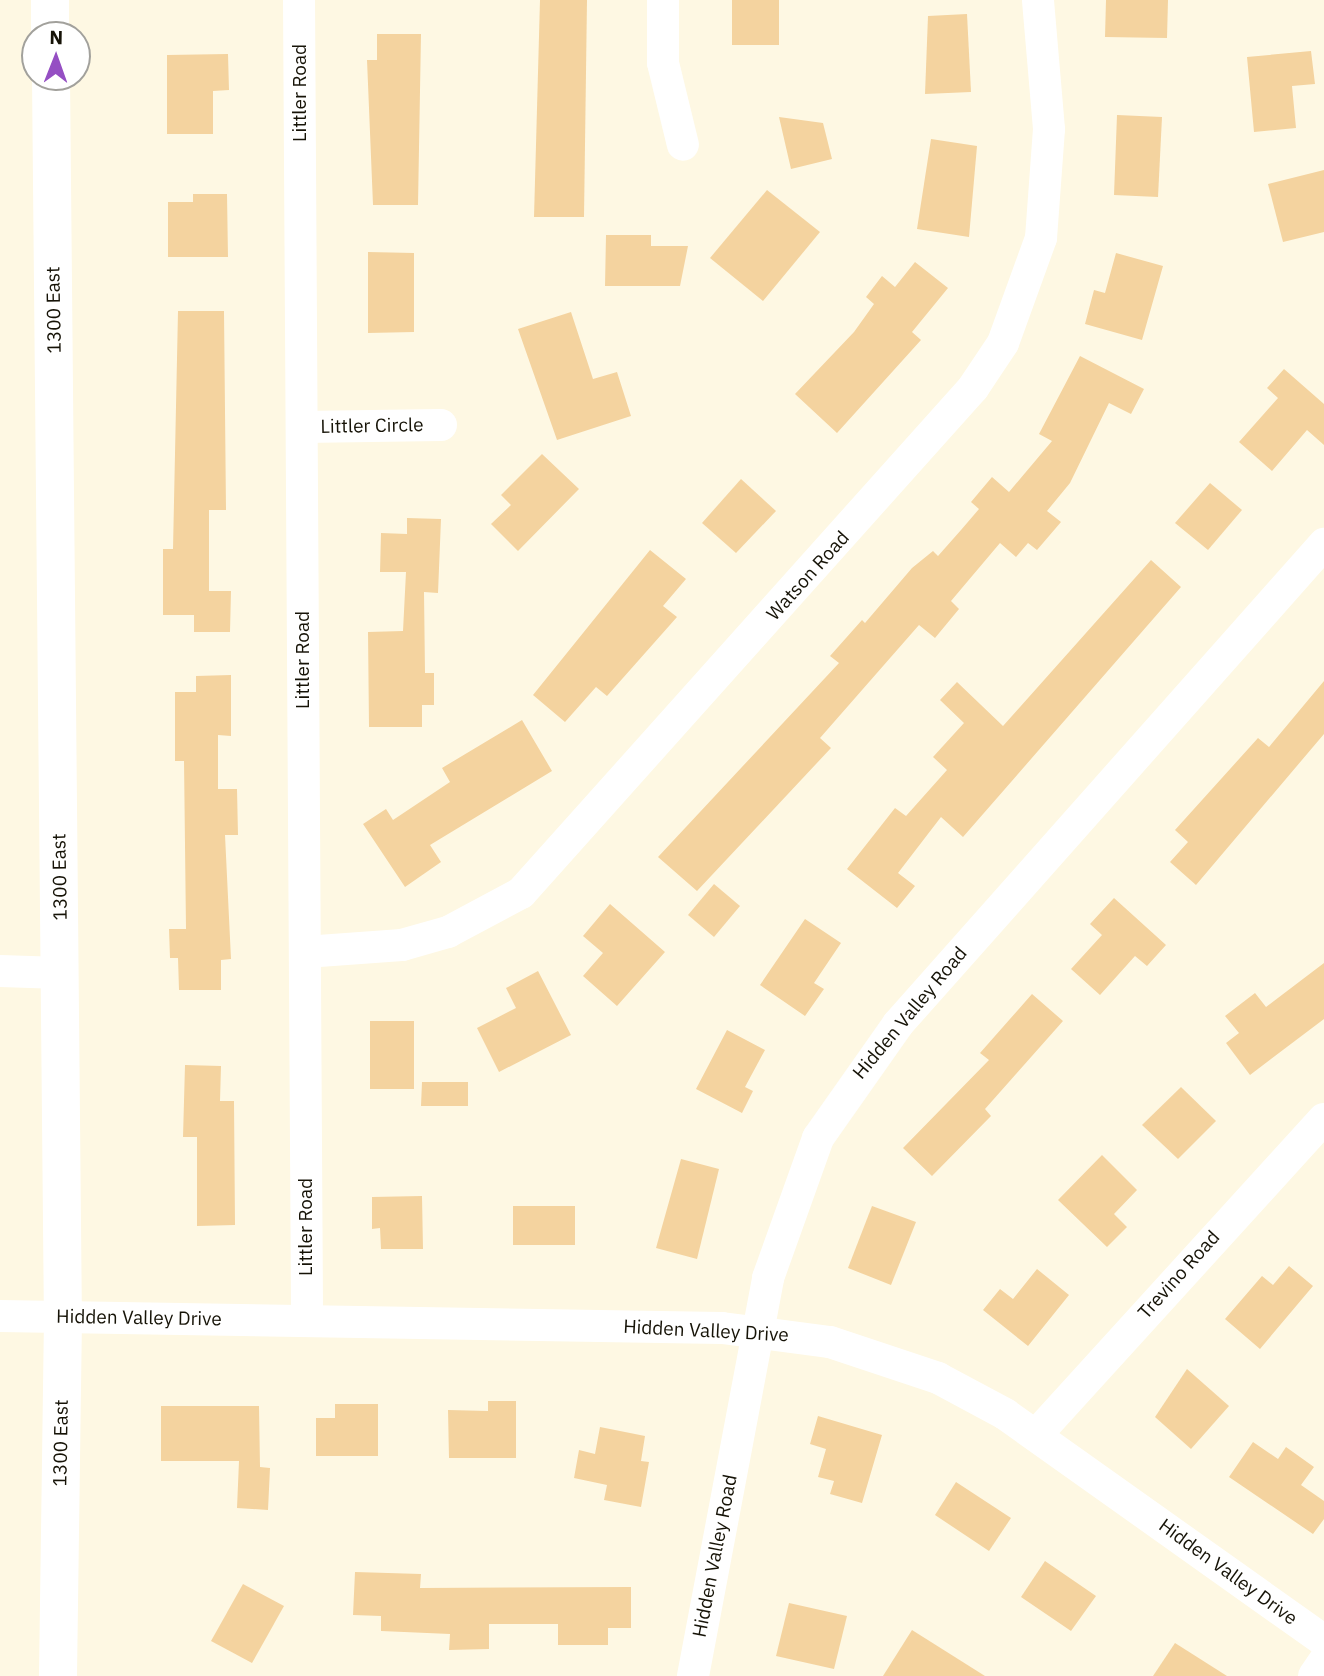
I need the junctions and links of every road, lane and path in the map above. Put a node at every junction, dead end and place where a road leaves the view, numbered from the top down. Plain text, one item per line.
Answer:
1 (50, 0) edge
2 (299, 0) edge
3 (663, 0) edge
4 (1038, 0) edge
5 (50, 21) edge
6 (51, 91) edge
7 (683, 145) dead end
8 (441, 425) dead end
9 (302, 427) junction
10 (1324, 544) edge
11 (305, 952) junction
12 (0, 971) edge
13 (61, 973) junction
14 (1324, 1119) edge
15 (0, 1315) edge
16 (63, 1317) junction
17 (307, 1321) junction
18 (759, 1331) junction
19 (1037, 1434) junction
20 (1324, 1641) edge
21 (1324, 1661) edge
22 (58, 1676) edge
23 (693, 1676) edge
24 (1314, 1676) edge

1 - 5 main road
2 - 9 street, Littler Road
3 - 7 street
4 - 11 street, Watson Road
6 - 13 main road, 1300 East
8 - 9 street, Littler Circle
9 - 11 street, Littler Road
10 - 18 street, Hidden Valley Road
11 - 17 street, Littler Road
12 - 13 street
13 - 16 main road, 1300 East
14 - 19 street, Trevino Road
15 - 16 street, Hidden Valley Drive
16 - 17 street, Hidden Valley Drive
16 - 22 main road, 1300 East
17 - 18 street, Hidden Valley Drive
18 - 19 street, Hidden Valley Drive
18 - 23 street, Hidden Valley Road
19 - 20 street, Hidden Valley Drive
21 - 24 street

